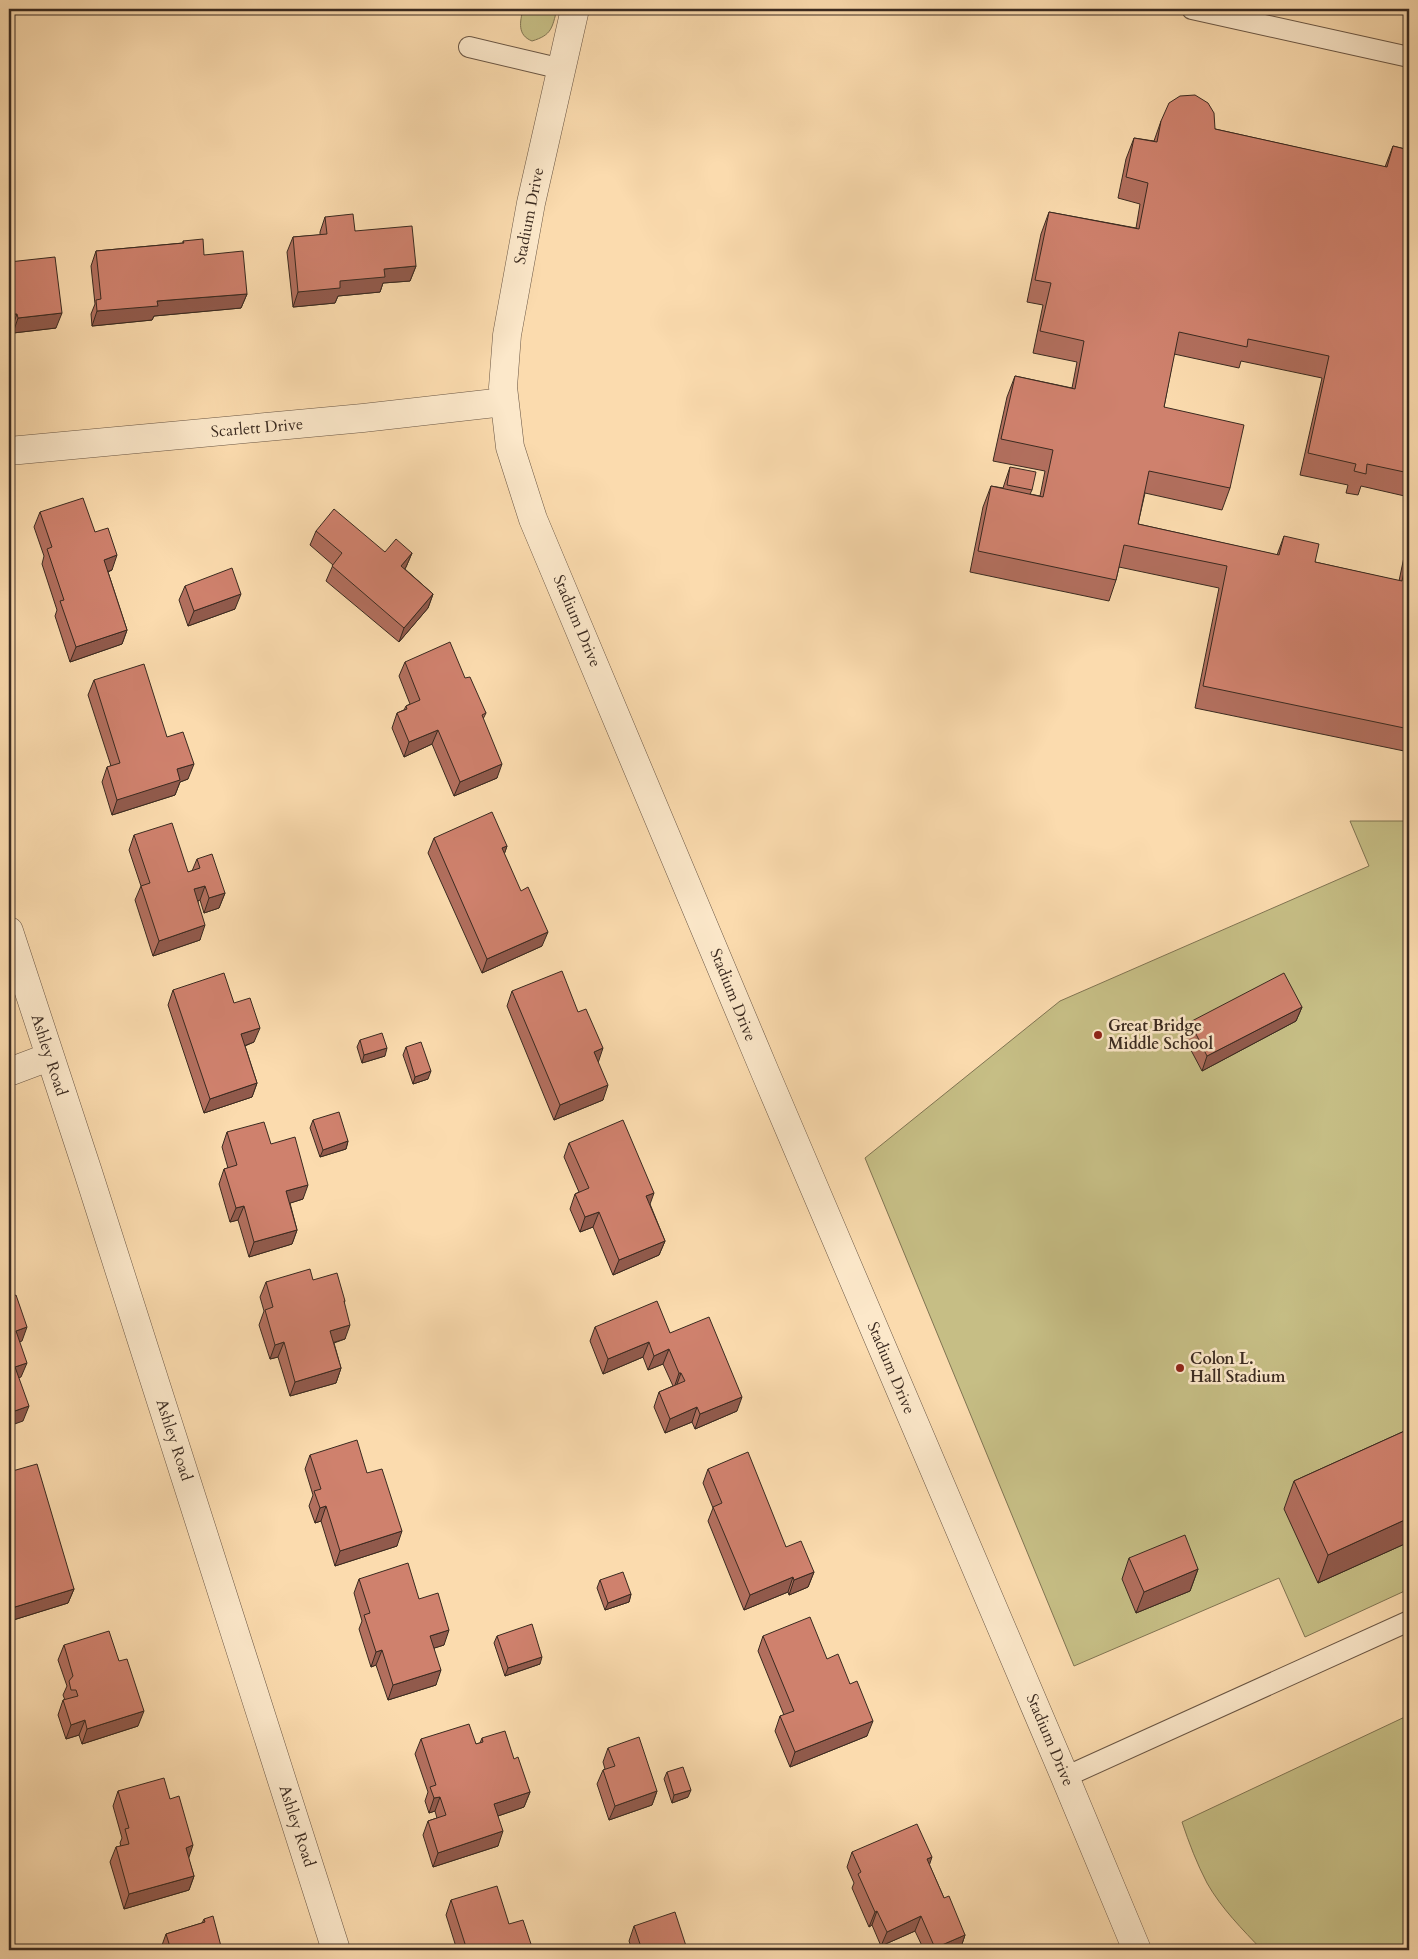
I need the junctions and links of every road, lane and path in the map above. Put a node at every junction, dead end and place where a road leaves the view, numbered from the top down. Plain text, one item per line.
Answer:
1 (575, 9) edge
2 (1192, 9) edge
3 (469, 47) dead end
4 (1409, 57) edge
5 (562, 69) junction
6 (504, 402) junction
7 (9, 451) edge
8 (9, 931) edge
9 (49, 1057) junction
10 (9, 1072) edge
11 (1409, 1621) edge
12 (1066, 1777) junction
13 (336, 1950) edge
14 (1137, 1950) edge

1 - 5 street, Stadium Drive
2 - 4 lane
3 - 5 lane
5 - 6 street, Stadium Drive
6 - 7 street, Scarlett Drive
6 - 12 street, Stadium Drive
8 - 9 street, Ashley Road
9 - 10 street
9 - 13 street, Ashley Road
11 - 12 lane
12 - 14 street, Stadium Drive

